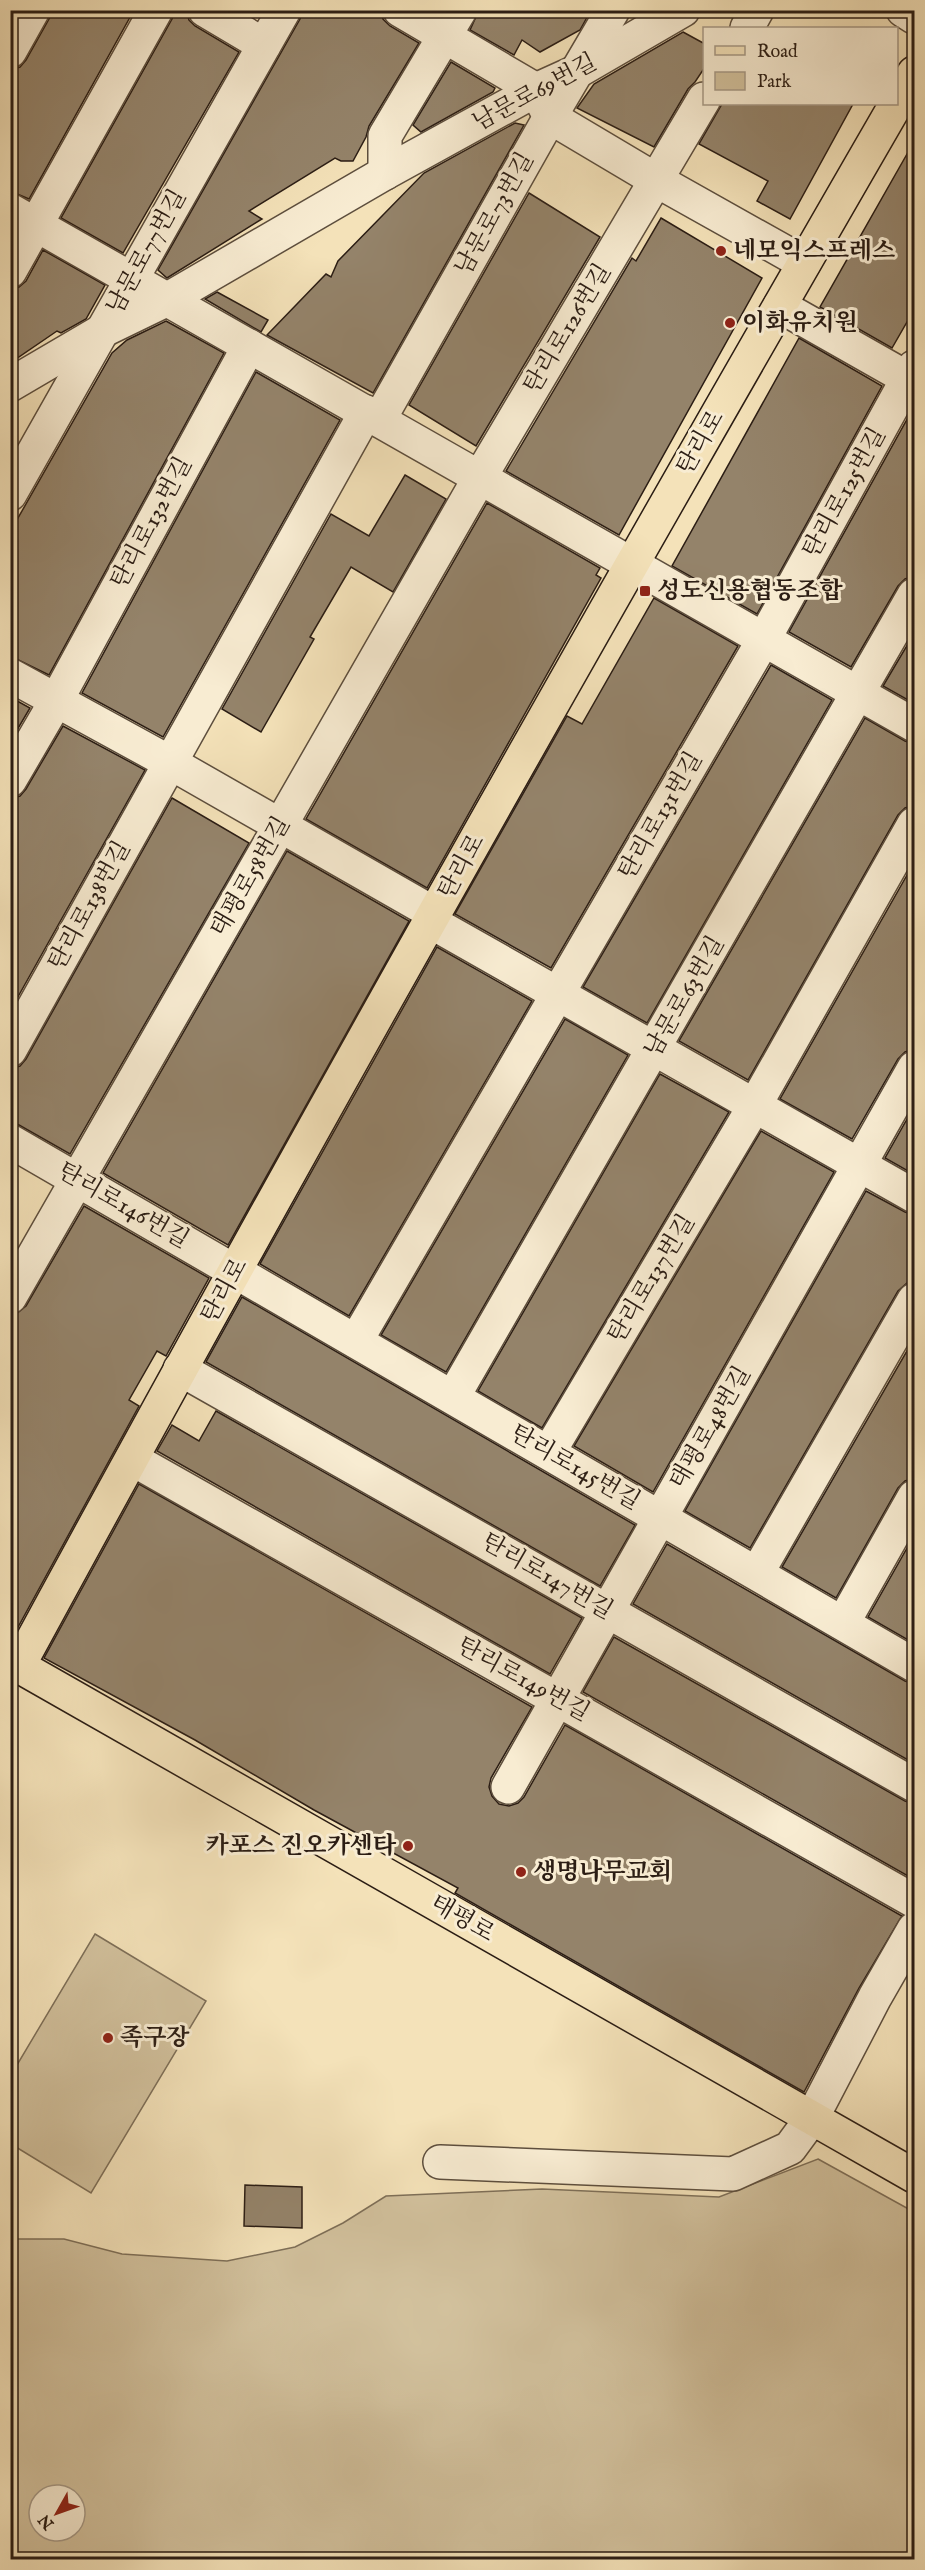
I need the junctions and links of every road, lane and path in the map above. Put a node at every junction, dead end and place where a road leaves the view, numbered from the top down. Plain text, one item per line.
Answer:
1 (33, 10) edge
2 (156, 10) edge
3 (205, 10) edge
4 (284, 10) edge
5 (400, 10) edge
6 (613, 10) edge
7 (683, 10) edge
8 (758, 10) edge
9 (903, 10) edge
10 (915, 17) edge
11 (453, 24) edge
12 (748, 27) edge
13 (264, 45) junction
14 (10, 51) edge
15 (578, 71) junction
16 (915, 73) edge
17 (703, 102) edge
18 (898, 102) edge
19 (543, 104) junction
20 (896, 105) edge
21 (385, 173) junction
22 (656, 180) junction
23 (23, 217) edge
24 (804, 263) junction
25 (10, 271) edge
26 (132, 279) junction
27 (168, 299) junction
28 (780, 306) junction
29 (102, 331) junction
30 (249, 346) junction
31 (912, 376) edge
32 (10, 385) edge
33 (373, 416) junction
34 (480, 477) junction
35 (10, 494) edge
36 (631, 564) junction
37 (915, 595) edge
38 (764, 639) junction
39 (10, 675) edge
40 (858, 693) junction
41 (56, 701) junction
42 (915, 725) edge
43 (169, 762) junction
44 (10, 780) edge
45 (915, 824) edge
46 (280, 826) junction
47 (433, 918) junction
48 (558, 993) junction
49 (655, 1049) junction
50 (10, 1050) edge
51 (915, 1068) edge
52 (755, 1105) junction
53 (10, 1141) edge
54 (860, 1165) junction
55 (78, 1180) junction
56 (915, 1196) edge
57 (236, 1271) junction
58 (14, 1281) edge
59 (915, 1300) edge
60 (356, 1341) junction
61 (180, 1369) junction
62 (453, 1397) junction
63 (549, 1452) junction
64 (132, 1459) junction
65 (915, 1497) edge
66 (661, 1517) junction
67 (757, 1573) junction
68 (607, 1611) junction
69 (843, 1623) junction
70 (915, 1665) edge
71 (13, 1669) edge
72 (557, 1699) junction
73 (915, 1785) edge
74 (508, 1787) dead end
75 (915, 1901) edge
76 (915, 1929) edge
77 (812, 2118) junction
78 (440, 2162) dead end
79 (915, 2176) edge

1 - 14 street
2 - 23 street
3 - 13 street
4 - 13 street, 남문로77번길
5 - 11 street
6 - 15 street
7 - 15 street, 남문로69번길
8 - 12 street
9 - 10 street
11 - 19 street
11 - 21 street
13 - 26 street, 남문로77번길
15 - 19 street, 남문로69번길
16 - 18 main road, 탄리로
17 - 22 street
19 - 21 street, 남문로69번길
19 - 22 street
19 - 33 street, 남문로73번길
20 - 24 main road, 탄리로
21 - 27 street, 남문로69번길
22 - 24 street
22 - 34 street, 탄리로126번길
23 - 25 street
23 - 26 street
24 - 28 main road, 탄리로
26 - 27 street
26 - 29 street, 남문로77번길
27 - 29 street, 남문로69번길
27 - 30 street
28 - 31 street, 탄리로125번길
28 - 36 main road, 탄리로
29 - 32 street, 남문로69번길
29 - 35 street, 남문로77번길
30 - 33 street
30 - 41 street, 탄리로132번길
31 - 38 street, 탄리로125번길
33 - 34 street
33 - 43 street
34 - 36 street
34 - 46 street, 태평로58번길
36 - 38 street
36 - 47 main road, 탄리로
37 - 40 street, 남문로63번길
38 - 40 street
38 - 48 street, 탄리로131번길
39 - 41 street
40 - 42 street
40 - 49 street, 남문로63번길
41 - 43 street
41 - 44 street
43 - 46 street
43 - 50 street, 탄리로138번길
45 - 52 street
46 - 47 street
46 - 55 street, 태평로58번길
47 - 48 street
47 - 57 main road, 탄리로
48 - 49 street
48 - 60 street
49 - 52 street
49 - 62 street, 남문로63번길
51 - 54 street, 태평로48번길
52 - 54 street
52 - 63 street, 탄리로137번길
53 - 55 street, 탄리로146번길
54 - 56 street
54 - 66 street, 태평로48번길
55 - 57 street, 탄리로146번길
55 - 58 street, 태평로58번길
57 - 60 street, 탄리로145번길
57 - 61 main road, 탄리로
59 - 67 street
60 - 62 street, 탄리로145번길
61 - 64 main road, 탄리로
61 - 68 street, 탄리로147번길
62 - 63 street, 탄리로145번길
63 - 66 street, 탄리로145번길
64 - 71 main road, 탄리로
64 - 72 street, 탄리로149번길
65 - 69 street
66 - 67 street, 탄리로145번길
66 - 68 street, 태평로48번길
67 - 69 street, 탄리로145번길
68 - 72 street, 태평로48번길
68 - 73 street, 탄리로147번길
69 - 70 street, 탄리로145번길
71 - 77 main road, 태평로
72 - 74 street, 태평로48번길
72 - 75 street, 탄리로149번길
76 - 77 street
77 - 78 street
77 - 79 main road, 태평로

